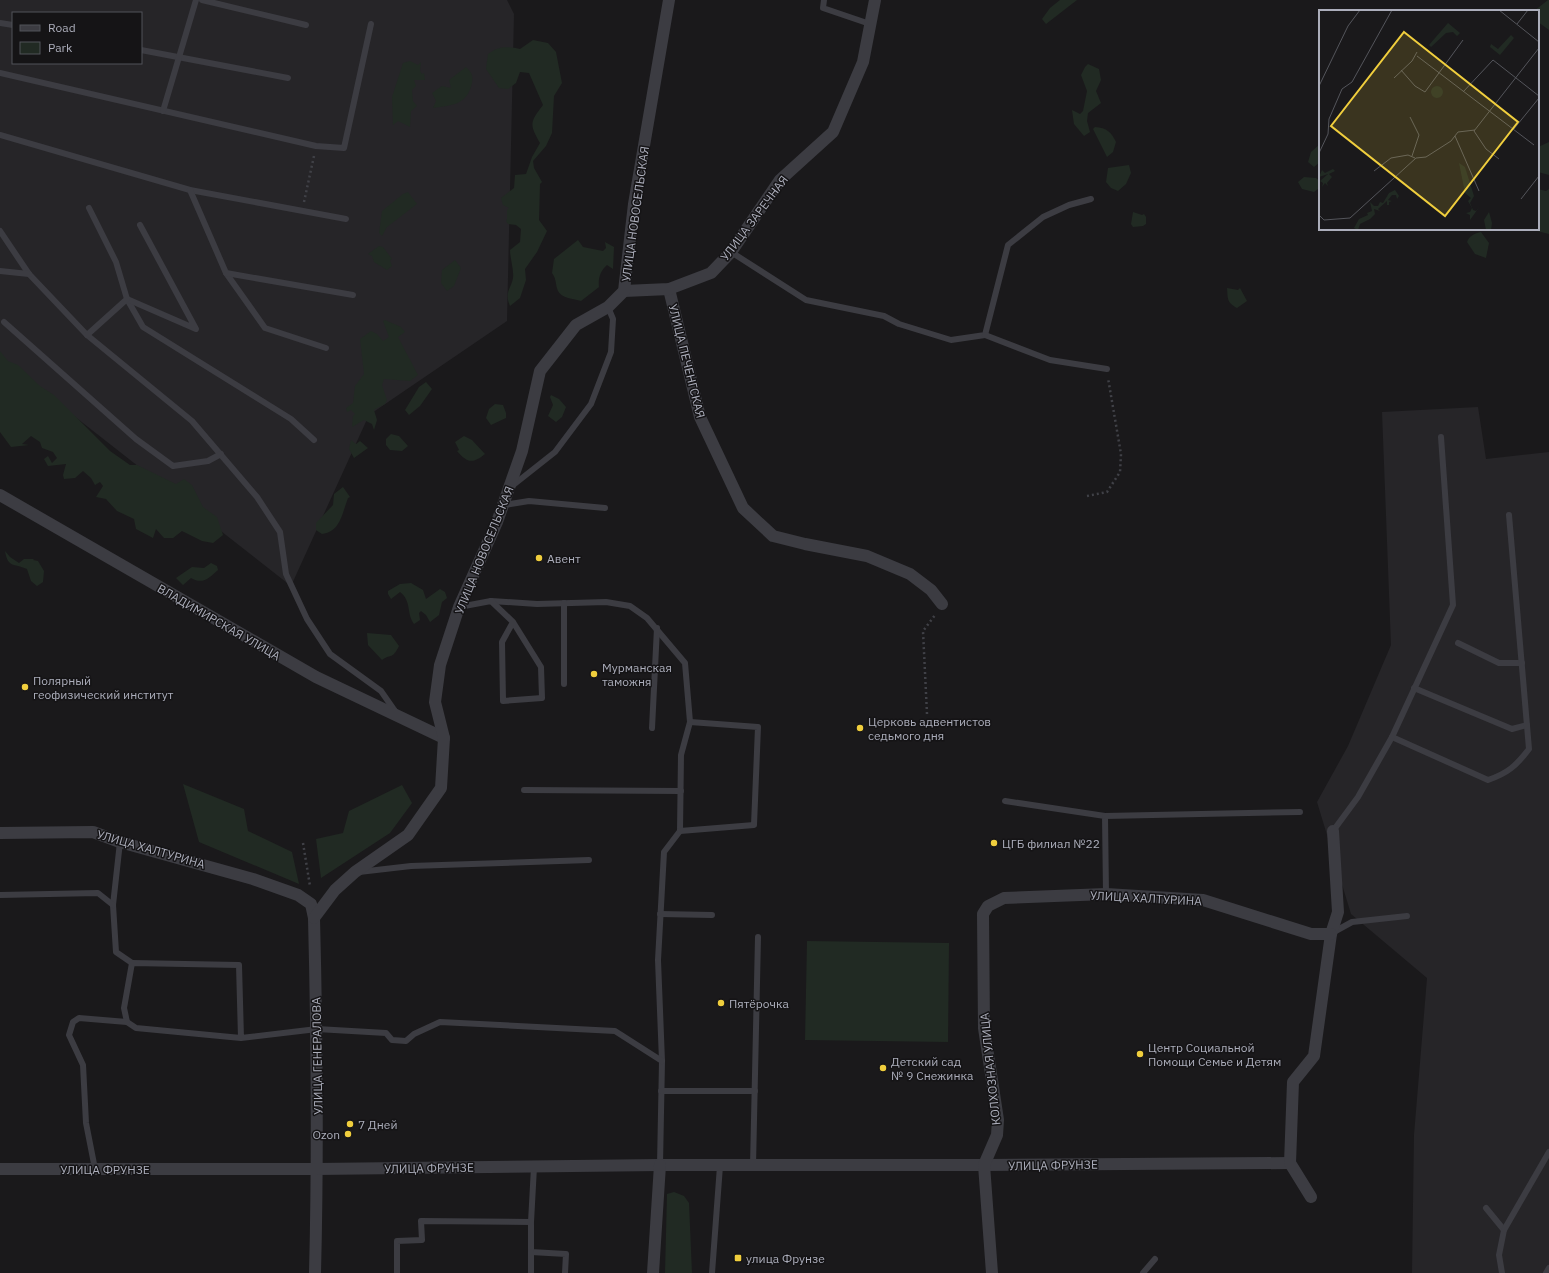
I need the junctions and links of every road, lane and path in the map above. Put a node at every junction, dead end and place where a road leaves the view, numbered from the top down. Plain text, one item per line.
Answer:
1 (196, 0) edge
2 (202, 0) edge
3 (669, 0) edge
4 (824, 0) edge
5 (875, 0) edge
6 (0, 23) edge
7 (371, 24) dead end
8 (870, 24) junction
9 (12, 25) edge
10 (306, 25) dead end
11 (142, 50) edge
12 (179, 57) junction
13 (0, 73) edge
14 (288, 78) dead end
15 (163, 111) junction
16 (0, 135) edge
17 (316, 146) junction
18 (190, 190) junction
19 (1091, 199) dead end
20 (89, 208) dead end
21 (302, 211) junction
22 (346, 219) dead end
23 (140, 225) dead end
24 (0, 231) edge
25 (731, 252) junction
26 (0, 271) edge
27 (226, 273) junction
28 (29, 274) junction
29 (669, 289) junction
30 (624, 291) junction
31 (353, 295) dead end
32 (127, 299) junction
33 (608, 307) junction
34 (4, 322) dead end
35 (87, 335) junction
36 (985, 335) junction
37 (326, 348) dead end
38 (1107, 370) joint
39 (1441, 437) dead end
40 (314, 440) dead end
41 (221, 454) junction
42 (509, 488) junction
43 (0, 495) edge
44 (1087, 496) dead end
45 (504, 504) junction
46 (605, 508) dead end
47 (1509, 515) dead end
48 (491, 601) junction
49 (564, 603) junction
50 (942, 604) joint
51 (459, 607) junction
52 (513, 622) junction
53 (657, 628) junction
54 (1458, 643) dead end
55 (1522, 663) junction
56 (564, 684) dead end
57 (1414, 688) junction
58 (927, 714) dead end
59 (399, 716) junction
60 (690, 722) junction
61 (1527, 725) junction
62 (652, 728) dead end
63 (1392, 737) junction
64 (444, 738) junction
65 (524, 790) dead end
66 (681, 791) junction
67 (1005, 801) dead end
68 (1300, 812) dead end
69 (1104, 816) junction
70 (680, 831) junction
71 (1333, 831) joint
72 (0, 833) edge
73 (120, 842) junction
74 (303, 843) dead end
75 (589, 860) dead end
76 (355, 872) junction
77 (310, 886) dead end
78 (1106, 894) junction
79 (0, 895) edge
80 (298, 895) joint
81 (1004, 898) joint
82 (113, 905) junction
83 (660, 914) junction
84 (712, 915) dead end
85 (1407, 916) dead end
86 (314, 918) junction
87 (1331, 934) junction
88 (758, 937) dead end
89 (132, 963) junction
90 (127, 1022) junction
91 (317, 1029) junction
92 (241, 1038) junction
93 (662, 1061) junction
94 (661, 1091) junction
95 (755, 1091) junction
96 (1549, 1152) edge
97 (1290, 1162) junction
98 (660, 1165) junction
99 (984, 1165) junction
100 (720, 1166) junction
101 (753, 1166) junction
102 (534, 1167) junction
103 (0, 1169) edge
104 (95, 1169) junction
105 (317, 1169) junction
106 (1311, 1197) dead end
107 (1486, 1208) dead end
108 (531, 1222) junction
109 (1504, 1230) junction
110 (531, 1252) junction
111 (1155, 1259) dead end
112 (1549, 1268) edge
113 (315, 1273) edge
114 (397, 1273) edge
115 (531, 1273) edge
116 (565, 1273) edge
117 (653, 1273) edge
118 (712, 1273) edge
119 (992, 1273) edge
120 (1143, 1273) edge
121 (1502, 1273) edge
122 (1546, 1273) edge

1 - 12 lane
2 - 10 lane
3 - 30 street, УЛИЦА НОВОСЕЛЬСКАЯ
4 - 8 lane
5 - 8 street, УЛИЦА ЗАРЕЧНАЯ
6 - 9 lane
7 - 17 lane
8 - 25 street, УЛИЦА ЗАРЕЧНАЯ
11 - 12 lane
12 - 14 lane
12 - 15 lane
13 - 15 lane
15 - 17 lane
16 - 18 lane
17 - 21 path
18 - 21 lane
18 - 27 lane
19 - 36 lane
20 - 32 lane
21 - 22 lane
23 - 32 lane
24 - 28 lane
25 - 29 street, УЛИЦА ЗАРЕЧНАЯ
25 - 36 lane
26 - 28 lane
27 - 31 lane
27 - 37 lane
28 - 35 lane
29 - 30 street, УЛИЦА ЗАРЕЧНАЯ
29 - 50 street, УЛИЦА ПЕЧЕНГСКАЯ
30 - 33 street, УЛИЦА НОВОСЕЛЬСКАЯ
32 - 35 lane
32 - 40 lane
33 - 42 street, УЛИЦА НОВОСЕЛЬСКАЯ
33 - 42 lane
34 - 41 lane
35 - 41 lane
36 - 38 lane
38 - 44 path
39 - 57 lane
41 - 59 lane
42 - 45 street, УЛИЦА НОВОСЕЛЬСКАЯ
43 - 59 street, ВЛАДИМИРСКАЯ УЛИЦА
45 - 46 lane
45 - 51 street, УЛИЦА НОВОСЕЛЬСКАЯ
47 - 55 lane
48 - 49 lane
48 - 51 lane
48 - 52 lane
49 - 53 lane
49 - 56 lane
50 - 58 path
51 - 64 street, УЛИЦА НОВОСЕЛЬСКАЯ
52 - 52 lane
53 - 60 lane
53 - 62 lane
54 - 55 lane
55 - 61 lane
57 - 61 lane
57 - 63 lane
59 - 64 street, ВЛАДИМИРСКАЯ УЛИЦА
60 - 66 lane
60 - 70 lane
61 - 63 lane
63 - 71 lane
64 - 76 street, УЛИЦА НОВОСЕЛЬСКАЯ
65 - 66 lane
66 - 70 lane
67 - 69 lane
68 - 69 lane
69 - 78 lane
70 - 83 lane
71 - 87 street
72 - 73 street, УЛИЦА ХАЛТУРИНА
73 - 80 street, УЛИЦА ХАЛТУРИНА
73 - 82 lane
74 - 77 path
75 - 76 lane
76 - 86 street, УЛИЦА НОВОСЕЛЬСКАЯ
78 - 81 street, УЛИЦА ХАЛТУРИНА
78 - 87 street, УЛИЦА ХАЛТУРИНА
79 - 82 lane
80 - 86 street, УЛИЦА ГЕНЕРАЛОВА
81 - 99 street, КОЛХОЗНАЯ УЛИЦА
82 - 89 lane
83 - 84 lane
83 - 93 lane
85 - 87 lane
86 - 91 street, УЛИЦА ГЕНЕРАЛОВА
87 - 97 street
88 - 95 lane
89 - 90 lane
89 - 92 lane
90 - 92 lane
90 - 104 lane
91 - 92 lane
91 - 93 lane
91 - 105 street, УЛИЦА ГЕНЕРАЛОВА
93 - 94 lane
94 - 95 lane
94 - 98 lane
95 - 101 lane
96 - 109 lane
97 - 99 street, УЛИЦА ФРУНЗЕ
97 - 106 street
98 - 100 street, УЛИЦА ФРУНЗЕ
98 - 102 street, УЛИЦА ФРУНЗЕ
98 - 117 street
99 - 101 street, УЛИЦА ФРУНЗЕ
99 - 119 street, КОЛХОЗНАЯ УЛИЦА
100 - 101 street, УЛИЦА ФРУНЗЕ
100 - 118 lane
102 - 105 street, УЛИЦА ФРУНЗЕ
102 - 108 lane
103 - 104 street, УЛИЦА ФРУНЗЕ
104 - 105 street, УЛИЦА ФРУНЗЕ
105 - 113 street, УЛИЦА ГЕНЕРАЛОВА
107 - 109 lane
108 - 110 lane
108 - 114 lane
109 - 121 lane
110 - 115 lane
110 - 116 lane
111 - 120 lane
112 - 122 lane

